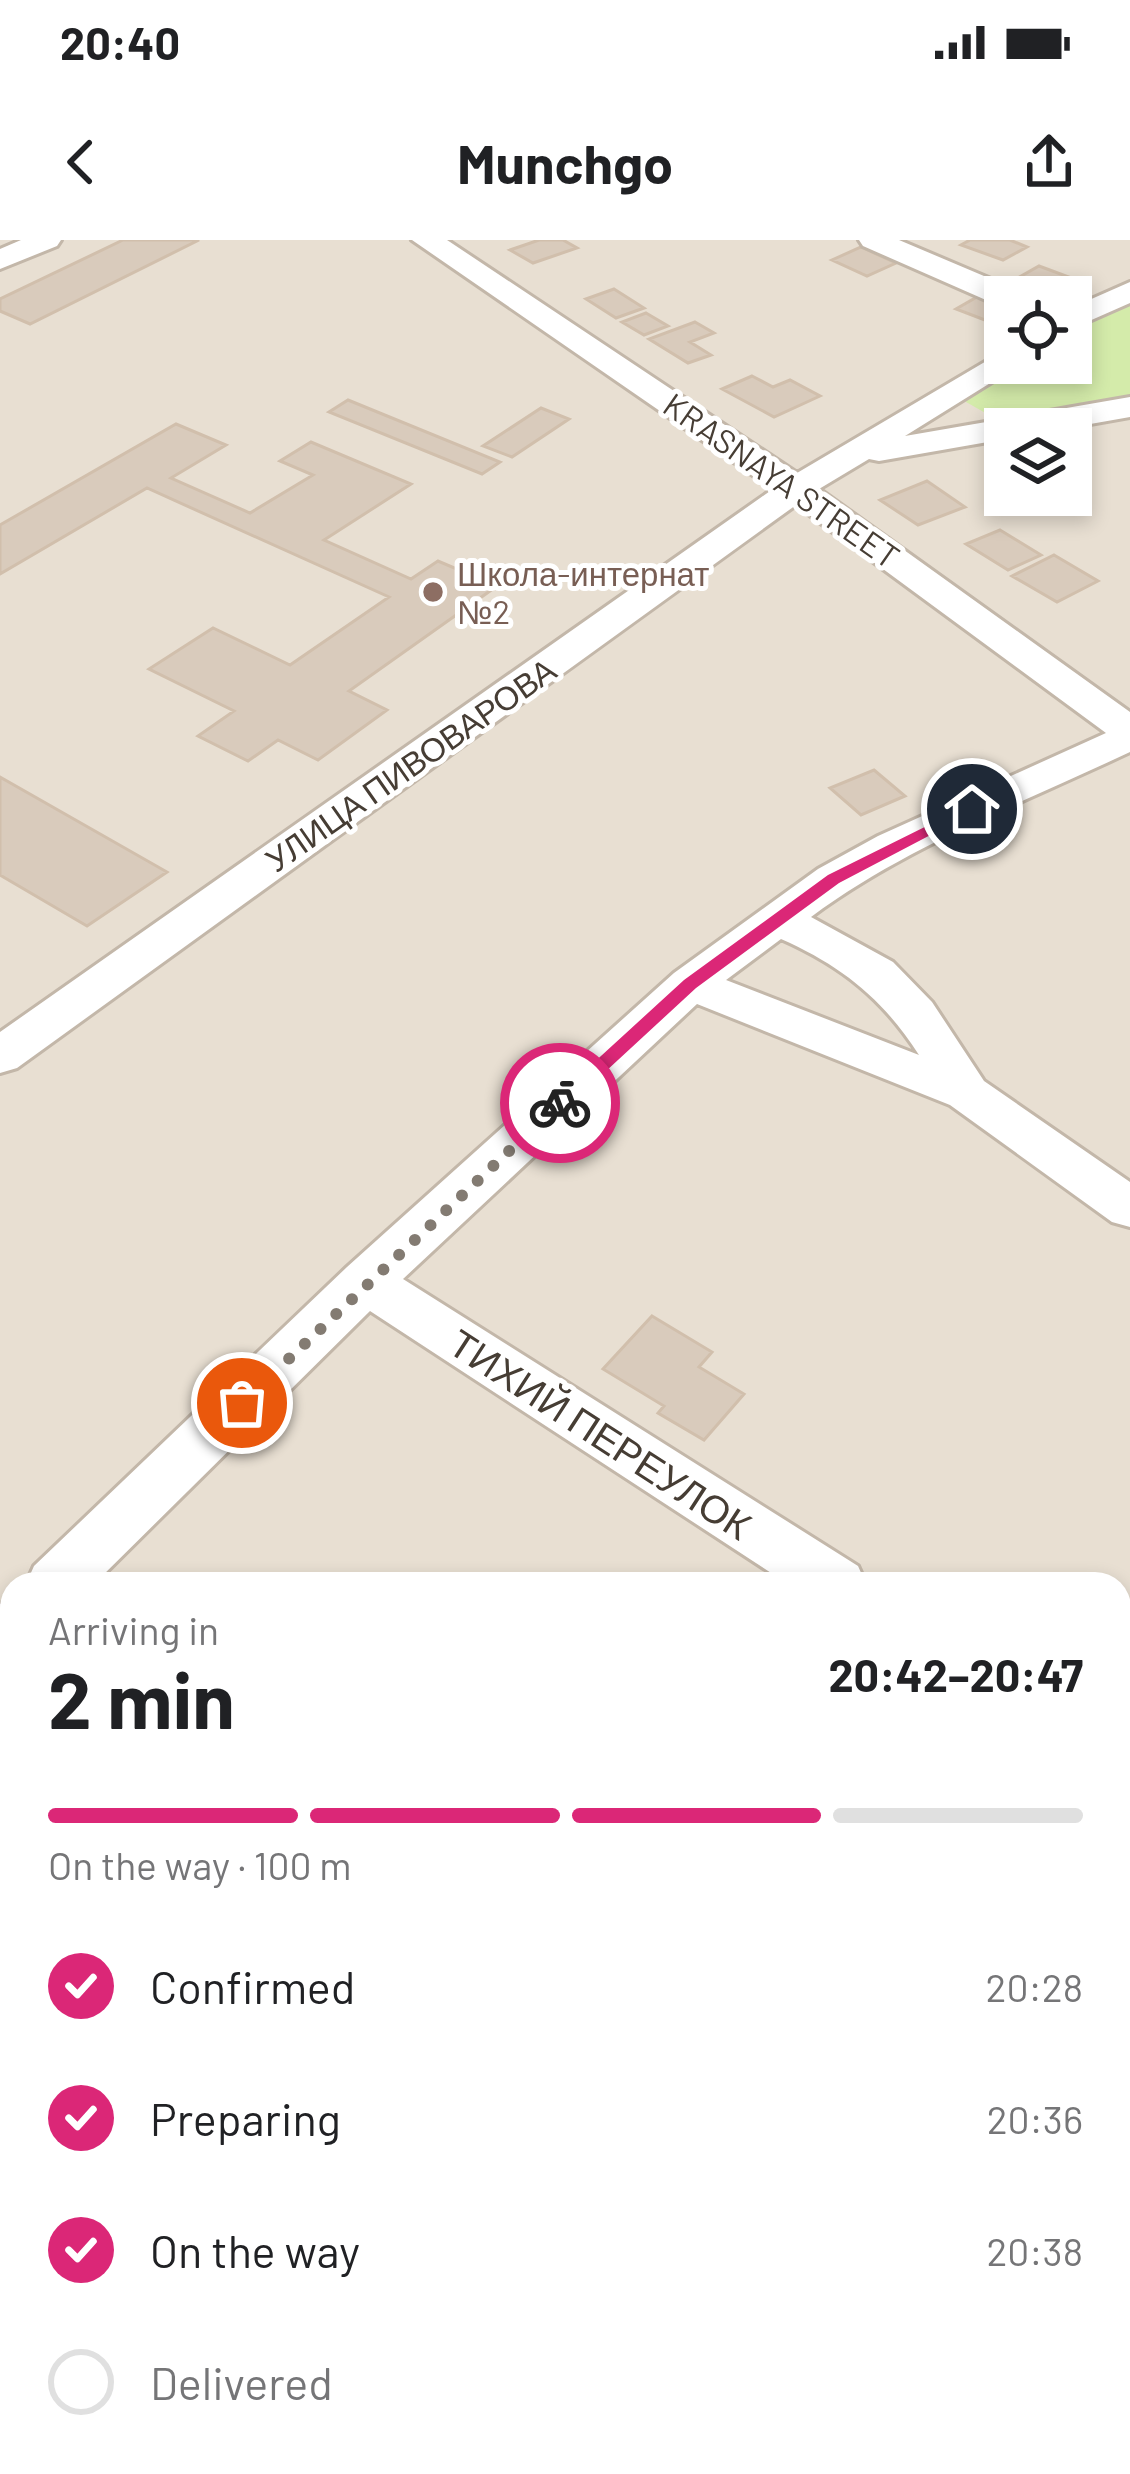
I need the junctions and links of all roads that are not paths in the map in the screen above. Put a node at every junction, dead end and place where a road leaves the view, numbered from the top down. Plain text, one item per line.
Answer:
1 (46, 240) edge
2 (427, 240) edge
3 (874, 240) edge
4 (0, 259) edge
5 (984, 288) edge
6 (1130, 291) edge
7 (1092, 310) edge
8 (984, 373) edge
9 (1130, 407) edge
10 (847, 457) junction
11 (796, 488) junction
12 (1130, 734) edge
13 (778, 920) junction
14 (690, 984) junction
15 (0, 1056) edge
16 (967, 1093) junction
17 (1130, 1208) edge
18 (365, 1282) junction
19 (68, 1572) edge
20 (818, 1572) edge

1 - 4 street
2 - 11 street, KRASNAYA STREET
3 - 5 street
6 - 7 street
8 - 10 street, УЛИЦА ПИВОВАРОВА
9 - 10 street
10 - 11 street, УЛИЦА ПИВОВАРОВА
11 - 12 street, KRASNAYA STREET
11 - 15 street, УЛИЦА ПИВОВАРОВА
12 - 13 street
13 - 14 street
13 - 16 street
14 - 16 street
14 - 18 street
16 - 17 street
18 - 19 street
18 - 20 street, ТИХИЙ ПЕРЕУЛОК

